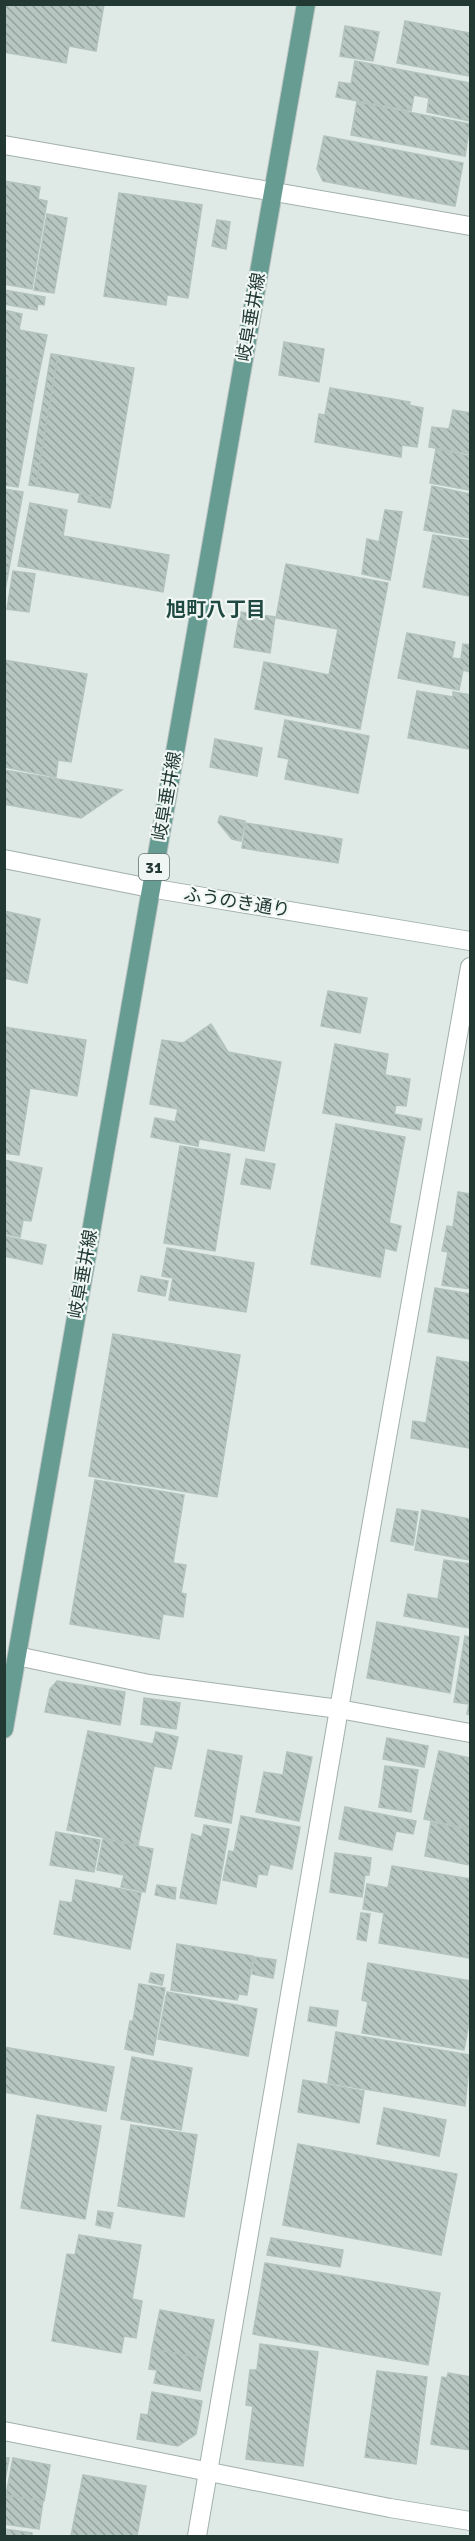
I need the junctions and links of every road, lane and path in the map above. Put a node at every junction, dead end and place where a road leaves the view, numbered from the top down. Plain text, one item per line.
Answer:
1 (306, 4) edge
2 (4, 145) edge
3 (273, 192) junction
4 (471, 226) edge
5 (4, 859) edge
6 (150, 888) junction
7 (471, 941) edge
8 (471, 967) edge
9 (17, 1656) junction
10 (8, 1690) edge
11 (339, 1709) junction
12 (4, 1729) edge
13 (471, 1733) edge
14 (4, 2431) edge
15 (208, 2472) junction
16 (471, 2521) edge
17 (196, 2536) edge

1 - 3 main road, 岐阜垂井線 / 31
2 - 3 street
3 - 4 street
3 - 6 main road, 岐阜垂井線 / 31
5 - 6 street, ふうのき通り
6 - 7 street, ふうのき通り
6 - 9 main road, 岐阜垂井線 / 31
8 - 11 street
9 - 10 main road, 岐阜垂井線 / 31
9 - 11 street
10 - 12 main road, 岐阜垂井線 / 31
11 - 13 street
11 - 15 street
14 - 15 street
15 - 16 street
15 - 17 street

